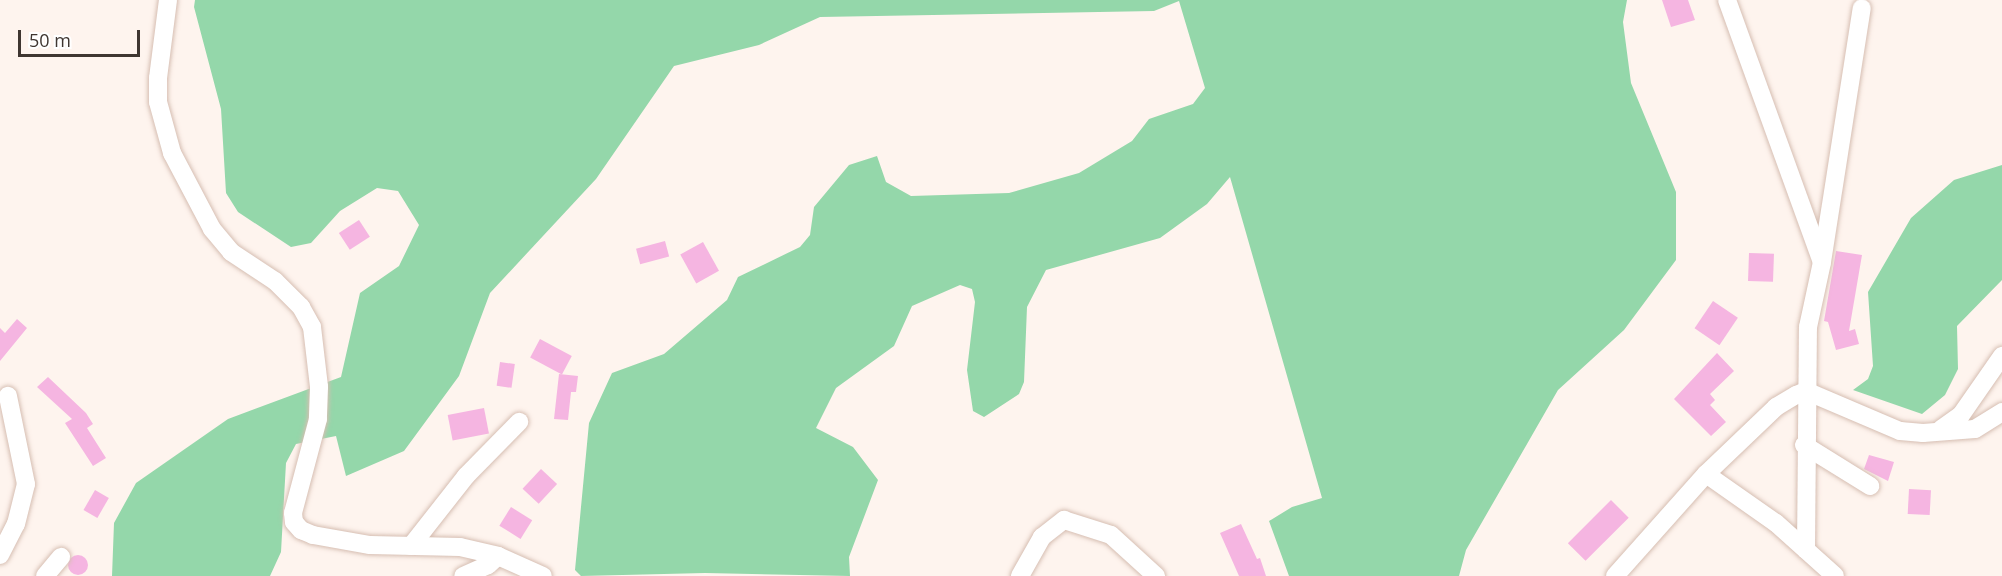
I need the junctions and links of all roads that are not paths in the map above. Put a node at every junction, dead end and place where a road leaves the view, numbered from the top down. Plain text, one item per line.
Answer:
1 (168, 0) edge
2 (1727, 0) edge
3 (1862, 8) dead end
4 (1822, 262) junction
5 (2002, 356) edge
6 (1806, 391) junction
7 (8, 396) dead end
8 (2002, 412) edge
9 (519, 422) dead end
10 (1941, 429) junction
11 (1804, 445) junction
12 (1706, 474) junction
13 (1870, 486) dead end
14 (411, 546) junction
15 (1806, 550) junction
16 (0, 555) edge
17 (498, 556) junction
18 (61, 557) dead end
19 (45, 576) edge
20 (463, 576) edge
21 (543, 576) edge
22 (1020, 576) edge
23 (1156, 576) edge
24 (1615, 576) edge
25 (1835, 576) edge

1 - 14 street
2 - 4 street
3 - 4 street
4 - 6 street
5 - 10 street
6 - 10 street
6 - 11 street
6 - 12 street
7 - 16 street
8 - 10 street
9 - 14 street
11 - 13 street
11 - 15 street
12 - 15 street
12 - 24 street
14 - 17 street
15 - 25 street
17 - 20 street
17 - 21 street
18 - 19 street
22 - 23 street

